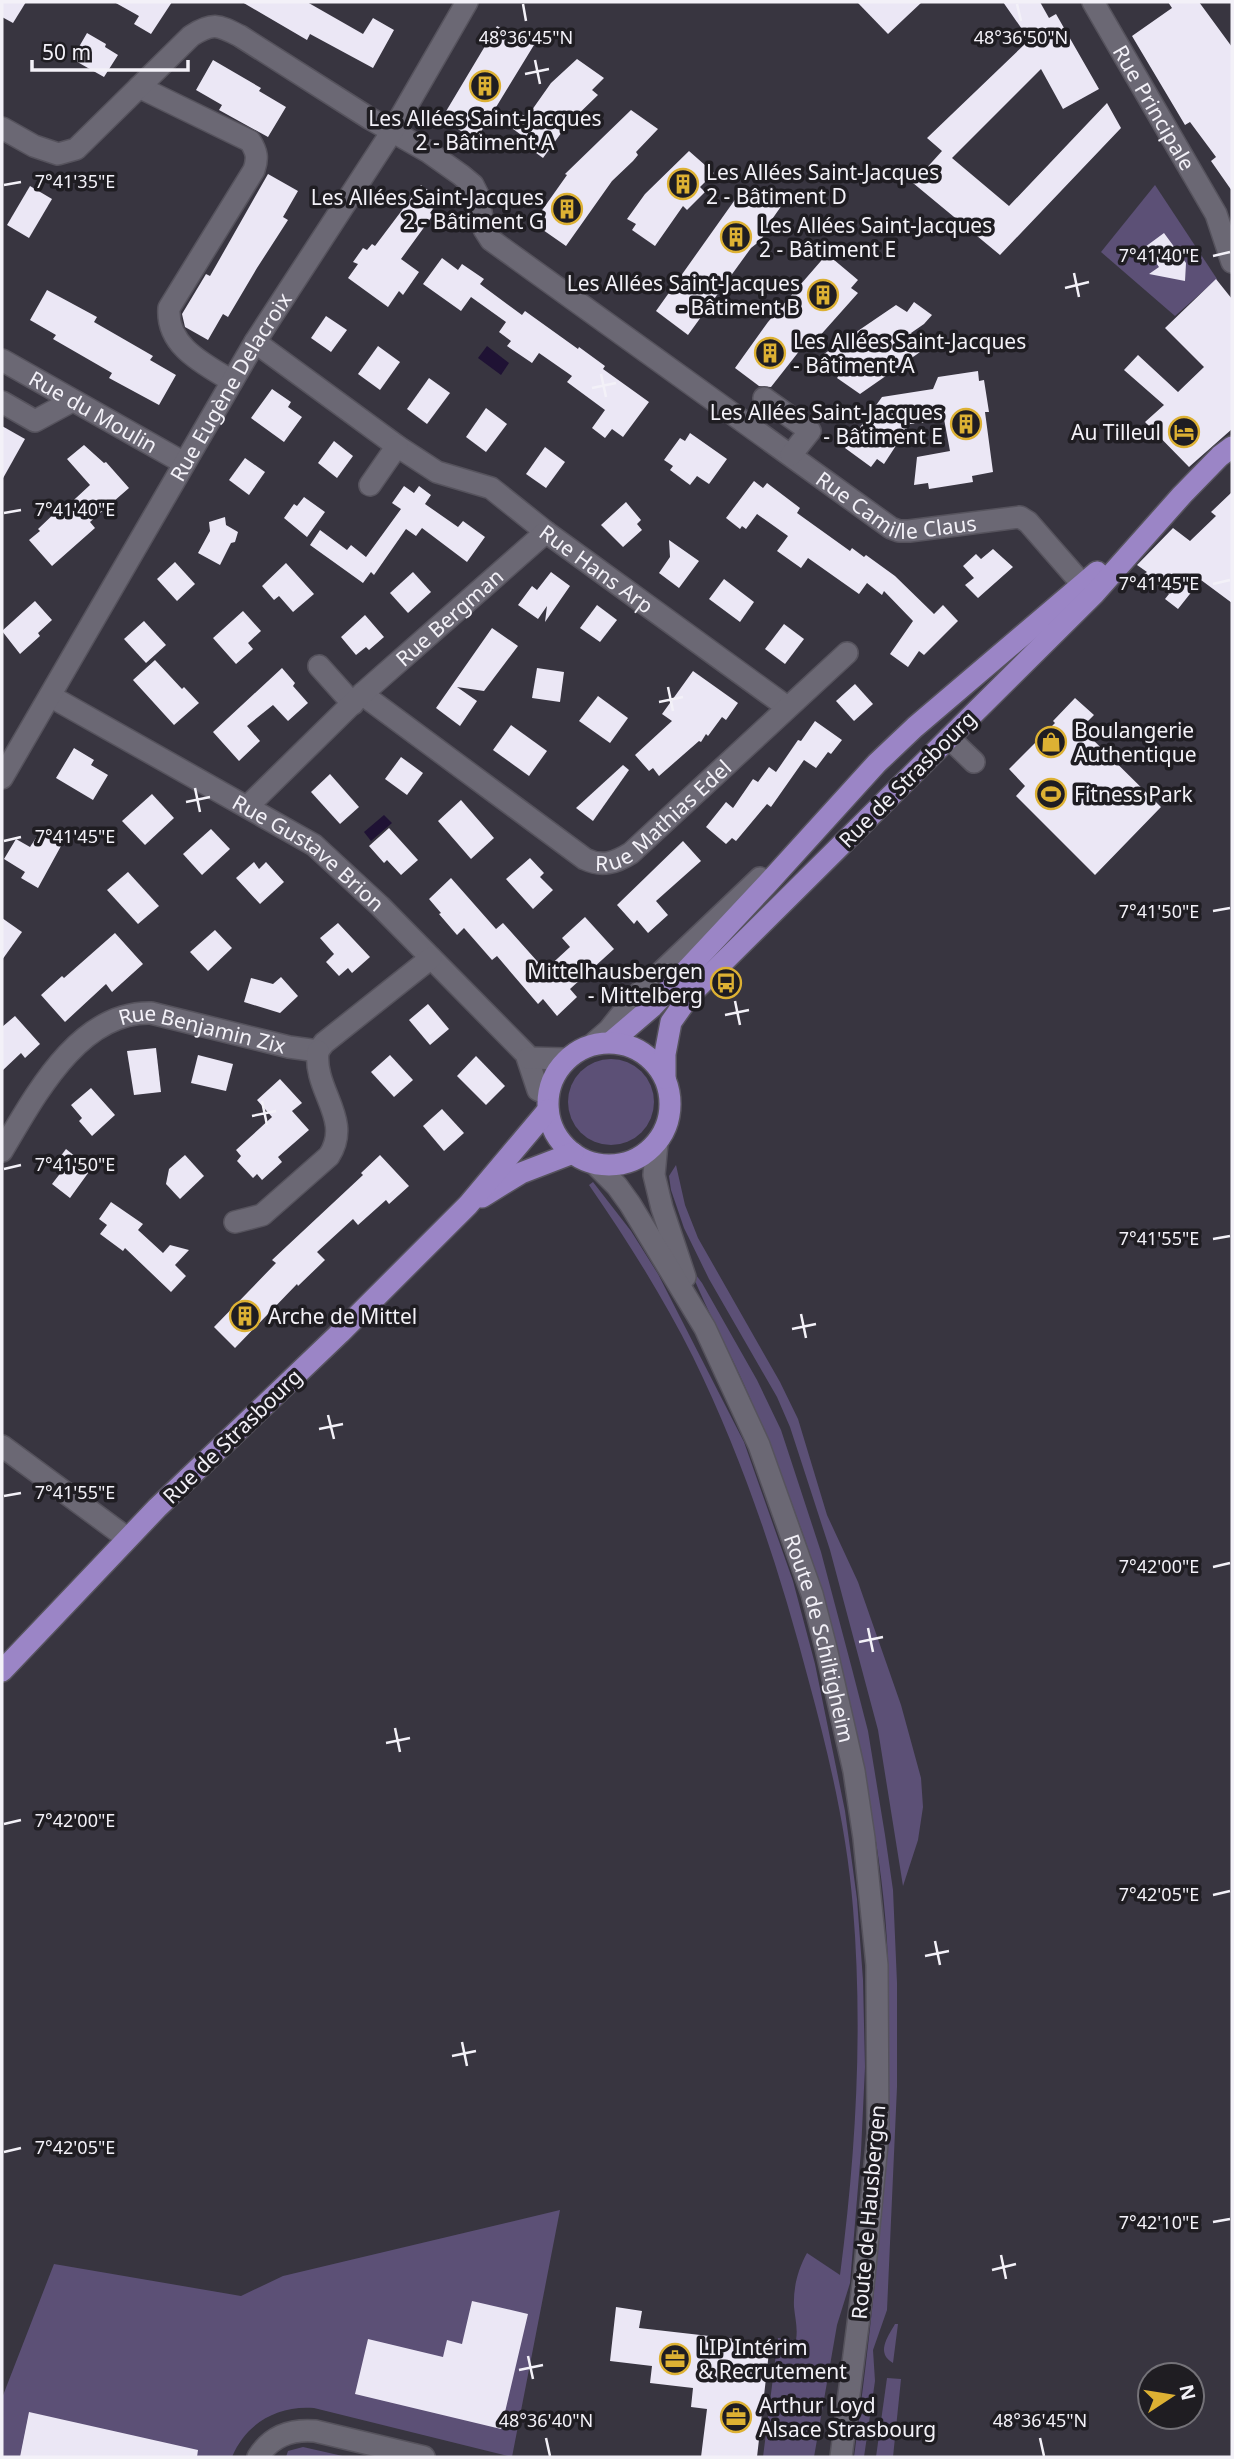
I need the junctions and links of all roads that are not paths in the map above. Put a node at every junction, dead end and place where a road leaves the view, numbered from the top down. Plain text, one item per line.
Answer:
1 (467, 2) edge
2 (1093, 2) edge
3 (139, 87) junction
4 (2, 128) edge
5 (393, 130) junction
6 (1224, 221) edge
7 (1232, 262) edge
8 (256, 342) junction
9 (2, 360) edge
10 (232, 381) junction
11 (764, 398) dead end
12 (72, 401) junction
13 (2, 402) edge
14 (397, 446) junction
15 (1232, 447) edge
16 (791, 455) junction
17 (184, 463) junction
18 (370, 485) dead end
19 (1182, 495) junction
20 (546, 532) junction
21 (1083, 585) junction
22 (847, 653) dead end
23 (319, 666) dead end
24 (1017, 670) junction
25 (979, 673) junction
26 (50, 695) junction
27 (358, 699) junction
28 (942, 704) junction
29 (787, 707) junction
30 (949, 738) junction
31 (974, 762) dead end
32 (2, 778) edge
33 (248, 806) junction
34 (430, 958) junction
35 (602, 1043) junction
36 (318, 1051) junction
37 (528, 1058) junction
38 (566, 1059) junction
39 (665, 1078) junction
40 (548, 1102) junction
41 (657, 1143) junction
42 (2, 1151) edge
43 (573, 1153) junction
44 (594, 1164) junction
45 (468, 1205) junction
46 (235, 1222) dead end
47 (705, 1328) junction
48 (2, 1446) edge
49 (127, 1538) junction
50 (2, 1671) edge
51 (877, 1965) joint
52 (258, 2457) edge
53 (424, 2457) edge
54 (841, 2457) edge

1 - 5 street, Rue Eugène Delacroix
2 - 6 street, Rue Principale
3 - 4 street, Rue Camille Claus
3 - 5 street, Rue Camille Claus
3 - 10 street
5 - 8 street, Rue Eugène Delacroix
5 - 16 street, Rue Camille Claus
6 - 7 street, Rue Principale
8 - 10 street, Rue Eugène Delacroix
8 - 14 street, Rue Hans Arp
9 - 12 street, Rue du Moulin
10 - 17 street, Rue Eugène Delacroix
11 - 16 street
12 - 13 street
12 - 17 street, Rue du Moulin
14 - 18 street
14 - 20 street, Rue Hans Arp
15 - 19 main road, Rue de Strasbourg
16 - 21 street, Rue Camille Claus
17 - 26 street, Rue Eugène Delacroix
19 - 21 main road, Rue de Strasbourg
19 - 24 main road, Rue de Strasbourg
20 - 27 street, Rue Bergman
20 - 29 street, Rue Hans Arp
21 - 25 main road, Rue de Strasbourg
22 - 29 street, Rue Mathias Edel
23 - 27 street
24 - 25 main road
24 - 30 main road, Rue de Strasbourg
25 - 28 main road, Rue de Strasbourg
26 - 32 street, Rue Eugène Delacroix
26 - 33 street, Rue Gustave Brion
27 - 29 street, Rue Mathias Edel
27 - 33 street, Rue Bergman
28 - 30 main road
28 - 35 main road, Rue de Strasbourg
30 - 31 street
30 - 39 main road, Rue de Strasbourg
33 - 34 street, Rue Gustave Brion
34 - 36 street
34 - 37 street, Rue Gustave Brion
35 - 38 main road
35 - 39 main road
36 - 42 street, Rue Benjamin Zix
36 - 46 street
37 - 38 street
37 - 40 street, Rue Gustave Brion
38 - 40 main road
39 - 41 main road
40 - 43 main road
40 - 45 main road, Rue de Strasbourg
41 - 44 main road
41 - 47 street, Route de Schiltigheim
43 - 44 main road
43 - 45 main road, Rue de Strasbourg
44 - 47 street, Route de Schiltigheim
45 - 49 main road, Rue de Strasbourg
47 - 51 street, Route de Schiltigheim
48 - 49 street
49 - 50 main road, Rue de Strasbourg
51 - 54 street, Route de Hausbergen
52 - 53 street

